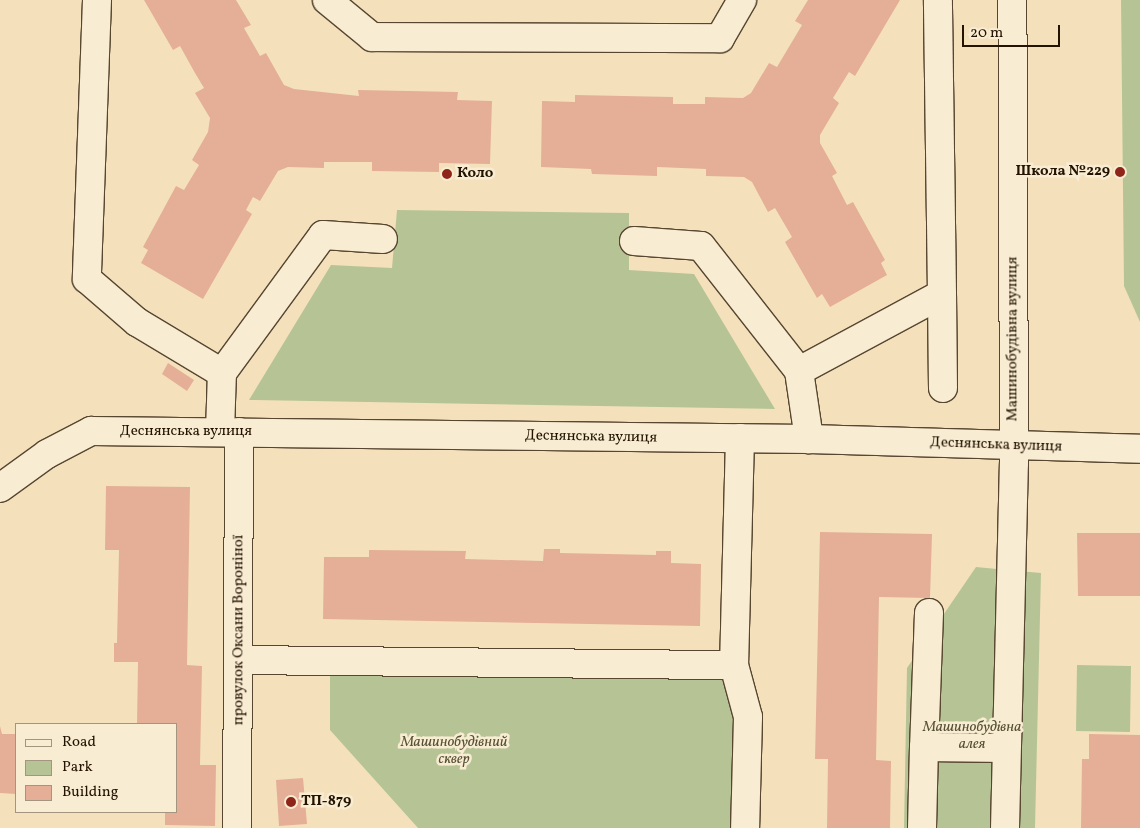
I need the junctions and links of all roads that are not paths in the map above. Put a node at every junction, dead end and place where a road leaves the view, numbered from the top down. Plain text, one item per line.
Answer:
1 (96, 0) edge
2 (327, 0) edge
3 (742, 0) edge
4 (938, 0) edge
5 (1012, 0) edge
6 (383, 239) dead end
7 (634, 241) dead end
8 (942, 294) junction
9 (799, 371) junction
10 (222, 373) junction
11 (943, 388) dead end
12 (230, 432) junction
13 (740, 438) junction
14 (809, 439) junction
15 (1014, 445) junction
16 (1140, 449) edge
17 (0, 488) edge
18 (929, 613) dead end
19 (239, 660) junction
20 (734, 665) junction
21 (924, 747) junction
22 (1006, 748) junction
23 (237, 828) edge
24 (745, 828) edge
25 (922, 828) edge
26 (1005, 828) edge

1 - 10 street
2 - 3 street
4 - 8 street
5 - 15 street, Машинобудівна вулиця
6 - 10 street
7 - 9 street
8 - 9 street
8 - 11 street
9 - 14 street
10 - 12 street, провулок Оксани Вороніної
12 - 13 street, Деснянська вулиця
12 - 17 street, Деснянська вулиця
12 - 19 street, провулок Оксани Вороніної
13 - 14 street, Деснянська вулиця
13 - 20 street
14 - 15 street, Деснянська вулиця
15 - 16 street, Деснянська вулиця
15 - 22 street, Машинобудівна вулиця
18 - 21 street
19 - 20 street
19 - 23 street, провулок Оксани Вороніної
20 - 24 street
21 - 22 street
21 - 25 street
22 - 26 street, Машинобудівна вулиця

